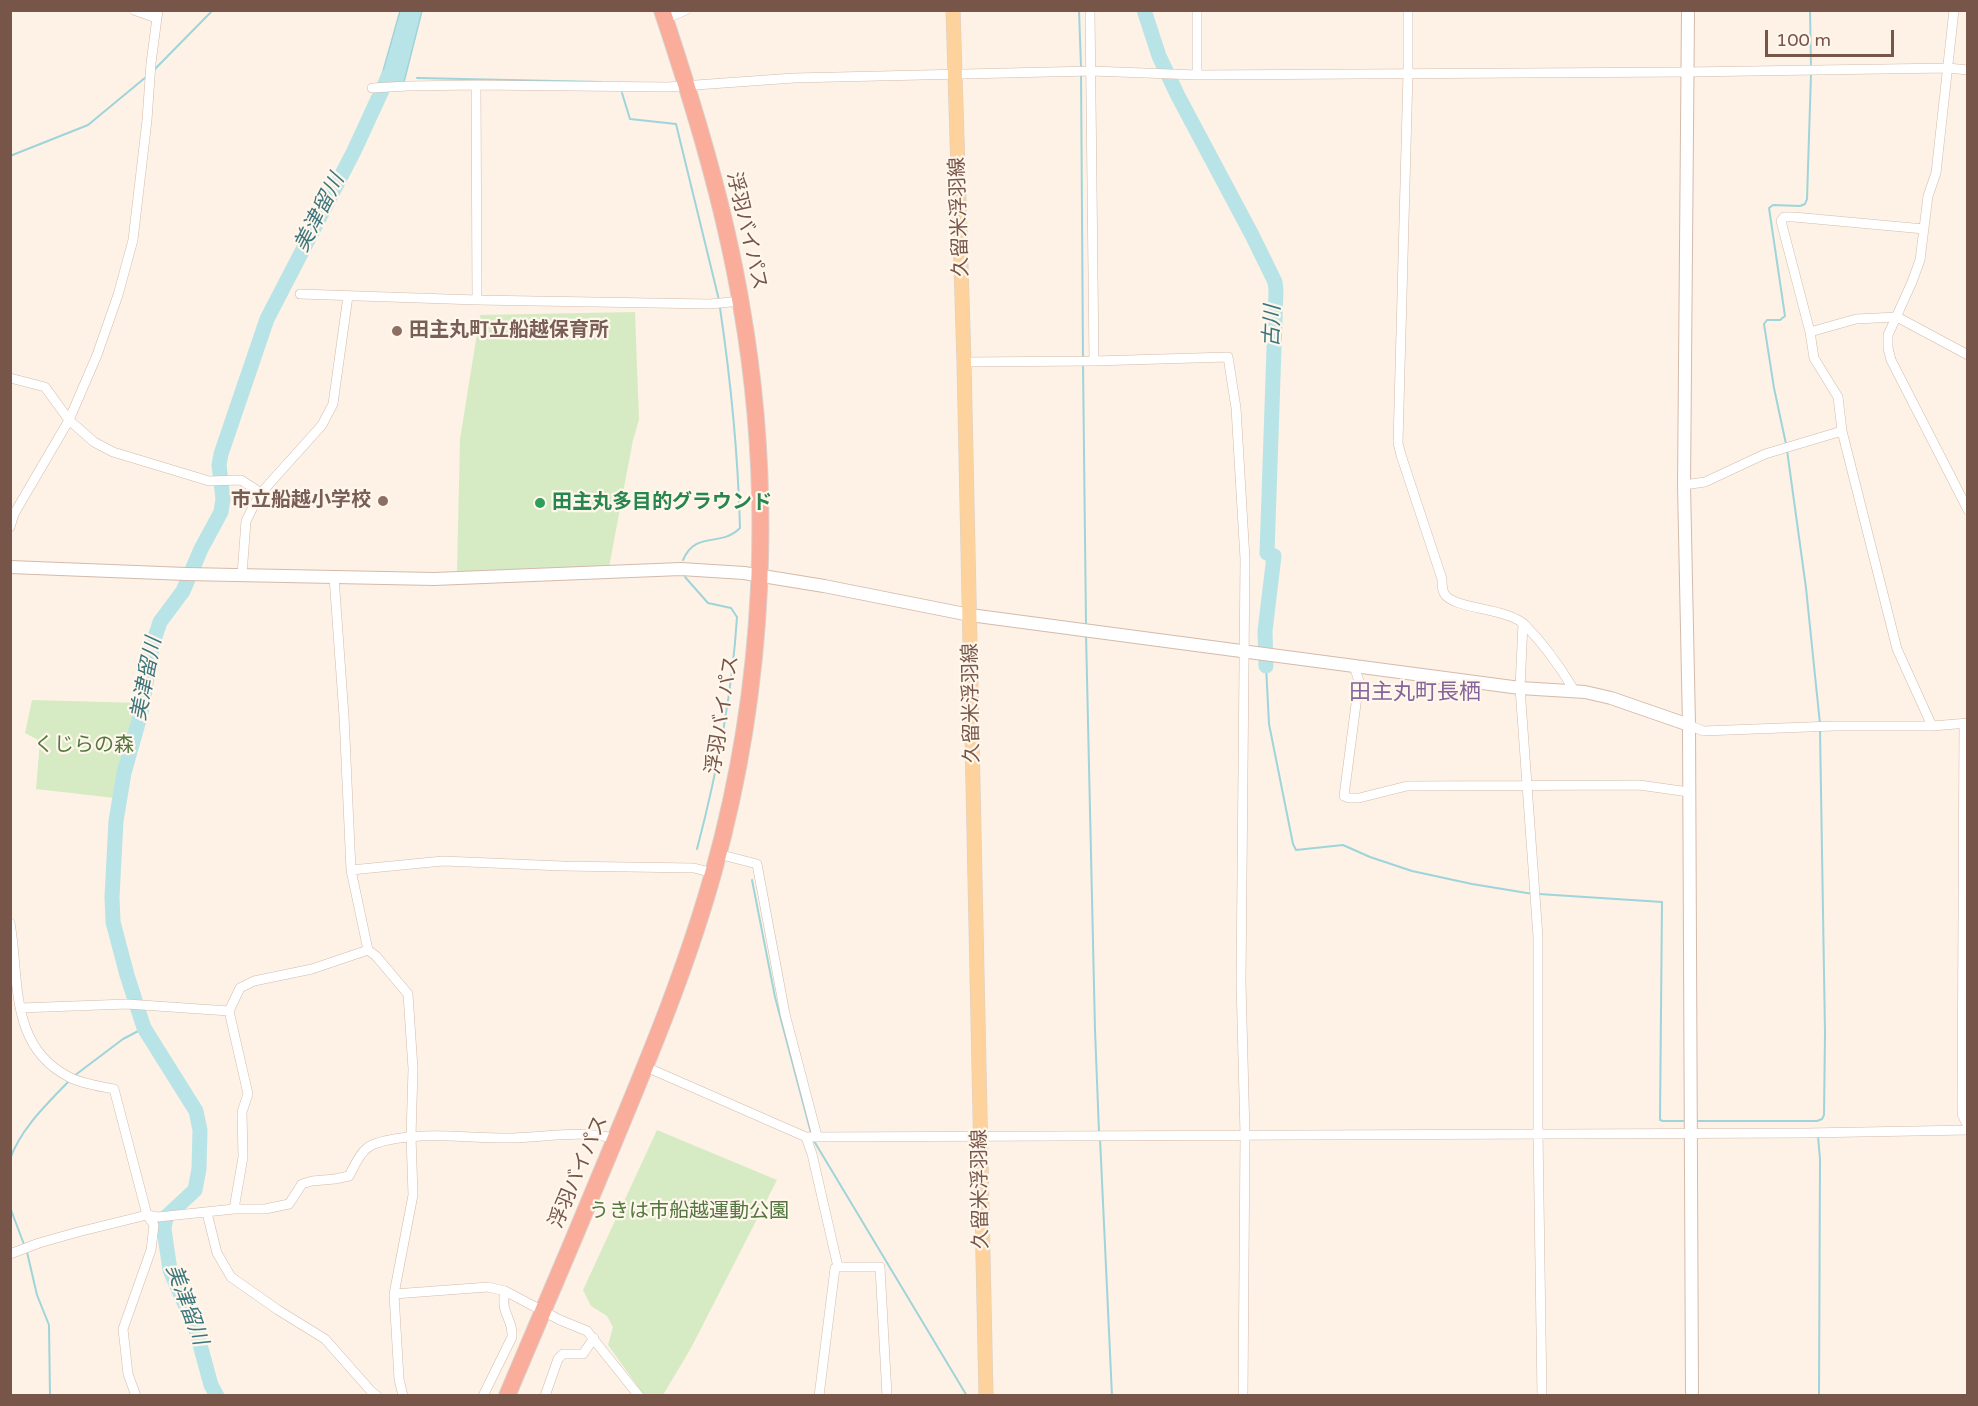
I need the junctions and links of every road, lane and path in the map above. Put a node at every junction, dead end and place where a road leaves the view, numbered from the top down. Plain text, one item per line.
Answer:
1 (134, 10) edge
2 (686, 10) edge
3 (953, 10) edge
4 (1090, 10) edge
5 (1197, 10) edge
6 (1408, 10) edge
7 (1688, 10) edge
8 (1954, 10) edge
9 (157, 14) edge
10 (664, 15) edge
11 (1948, 68) junction
12 (1968, 70) edge
13 (1092, 71) junction
14 (1687, 72) junction
15 (1408, 73) junction
16 (955, 75) junction
17 (1197, 75) junction
18 (476, 85) junction
19 (686, 86) junction
20 (372, 88) dead end
21 (1924, 230) junction
22 (300, 294) dead end
23 (348, 296) junction
24 (477, 300) junction
25 (741, 301) junction
26 (1897, 317) junction
27 (1810, 332) junction
28 (1968, 355) edge
29 (1094, 361) junction
30 (964, 362) junction
31 (10, 378) edge
32 (69, 420) junction
33 (1842, 431) junction
34 (1684, 485) junction
35 (261, 494) junction
36 (1968, 510) edge
37 (10, 527) edge
38 (10, 567) edge
39 (242, 575) junction
40 (759, 575) junction
41 (334, 578) junction
42 (970, 615) junction
43 (1523, 623) junction
44 (1243, 652) junction
45 (1354, 666) junction
46 (1520, 688) junction
47 (1574, 690) junction
48 (1966, 724) edge
49 (1689, 725) junction
50 (1932, 726) junction
51 (1526, 785) junction
52 (1689, 792) junction
53 (718, 854) junction
54 (351, 870) junction
55 (713, 873) junction
56 (10, 923) edge
57 (368, 950) junction
58 (20, 1008) junction
59 (229, 1011) junction
60 (646, 1067) junction
61 (1968, 1128) edge
62 (1538, 1133) junction
63 (1691, 1133) junction
64 (1245, 1135) junction
65 (411, 1136) junction
66 (812, 1136) junction
67 (981, 1137) junction
68 (616, 1139) junction
69 (234, 1209) junction
70 (207, 1212) junction
71 (147, 1215) junction
72 (10, 1254) edge
73 (838, 1267) junction
74 (505, 1291) junction
75 (394, 1294) junction
76 (544, 1312) junction
77 (594, 1338) junction
78 (1692, 1394) edge
79 (136, 1395) edge
80 (377, 1395) edge
81 (403, 1395) edge
82 (483, 1395) edge
83 (507, 1395) edge
84 (545, 1395) edge
85 (639, 1395) edge
86 (819, 1395) edge
87 (887, 1395) edge
88 (986, 1395) edge
89 (1243, 1395) edge
90 (1542, 1395) edge

1 - 9 street
2 - 10 street
3 - 16 main road, 久留米浮羽線
4 - 13 street
5 - 17 street
6 - 15 street
7 - 14 street
8 - 11 street
9 - 32 street
10 - 19 highway, 浮羽バイパス
11 - 12 street
11 - 14 street
11 - 21 street
13 - 16 street
13 - 17 street
13 - 29 street
14 - 15 street
14 - 34 street
15 - 17 street
15 - 43 street
16 - 19 street
16 - 30 main road, 久留米浮羽線
18 - 19 street
18 - 20 street
18 - 24 street
19 - 25 highway, 浮羽バイパス
21 - 26 street
21 - 27 street
22 - 23 street
23 - 24 street
23 - 35 street
24 - 25 street
25 - 40 highway, 浮羽バイパス
26 - 27 street
26 - 28 street
26 - 36 street
27 - 33 street
29 - 30 street
29 - 44 street
30 - 42 main road, 久留米浮羽線
31 - 32 street
32 - 35 street
32 - 37 street
33 - 34 street
33 - 50 street
34 - 49 street
35 - 39 street
38 - 39 street
39 - 41 street
40 - 41 street
40 - 42 street
40 - 53 highway, 浮羽バイパス
41 - 54 street
42 - 44 street
42 - 67 main road, 久留米浮羽線
43 - 46 street
43 - 47 street
44 - 45 street
44 - 64 street
45 - 46 street
45 - 51 street
46 - 47 street
46 - 51 street
47 - 49 street
48 - 50 street
48 - 61 street
49 - 50 street
49 - 52 street
51 - 52 street
51 - 62 street
52 - 63 street
53 - 55 highway, 浮羽バイパス
53 - 66 street
54 - 55 street
54 - 57 street
55 - 60 highway, 浮羽バイパス
56 - 58 street
57 - 59 street
57 - 65 street
58 - 59 street
58 - 71 street
59 - 69 street
60 - 66 street
60 - 68 highway, 浮羽バイパス
61 - 63 street
62 - 63 street
62 - 64 street
62 - 90 street
63 - 78 street
64 - 67 street
64 - 89 street
65 - 68 street
65 - 69 street
65 - 75 street
66 - 67 street
66 - 73 street
67 - 88 main road, 久留米浮羽線
68 - 76 highway, 浮羽バイパス
69 - 70 street
70 - 71 street
70 - 80 street
71 - 72 street
71 - 79 street
73 - 86 street
73 - 87 street
74 - 75 street
74 - 76 street
74 - 82 street
75 - 81 street
76 - 77 street
76 - 83 highway, 浮羽バイパス
77 - 84 street
77 - 85 street

